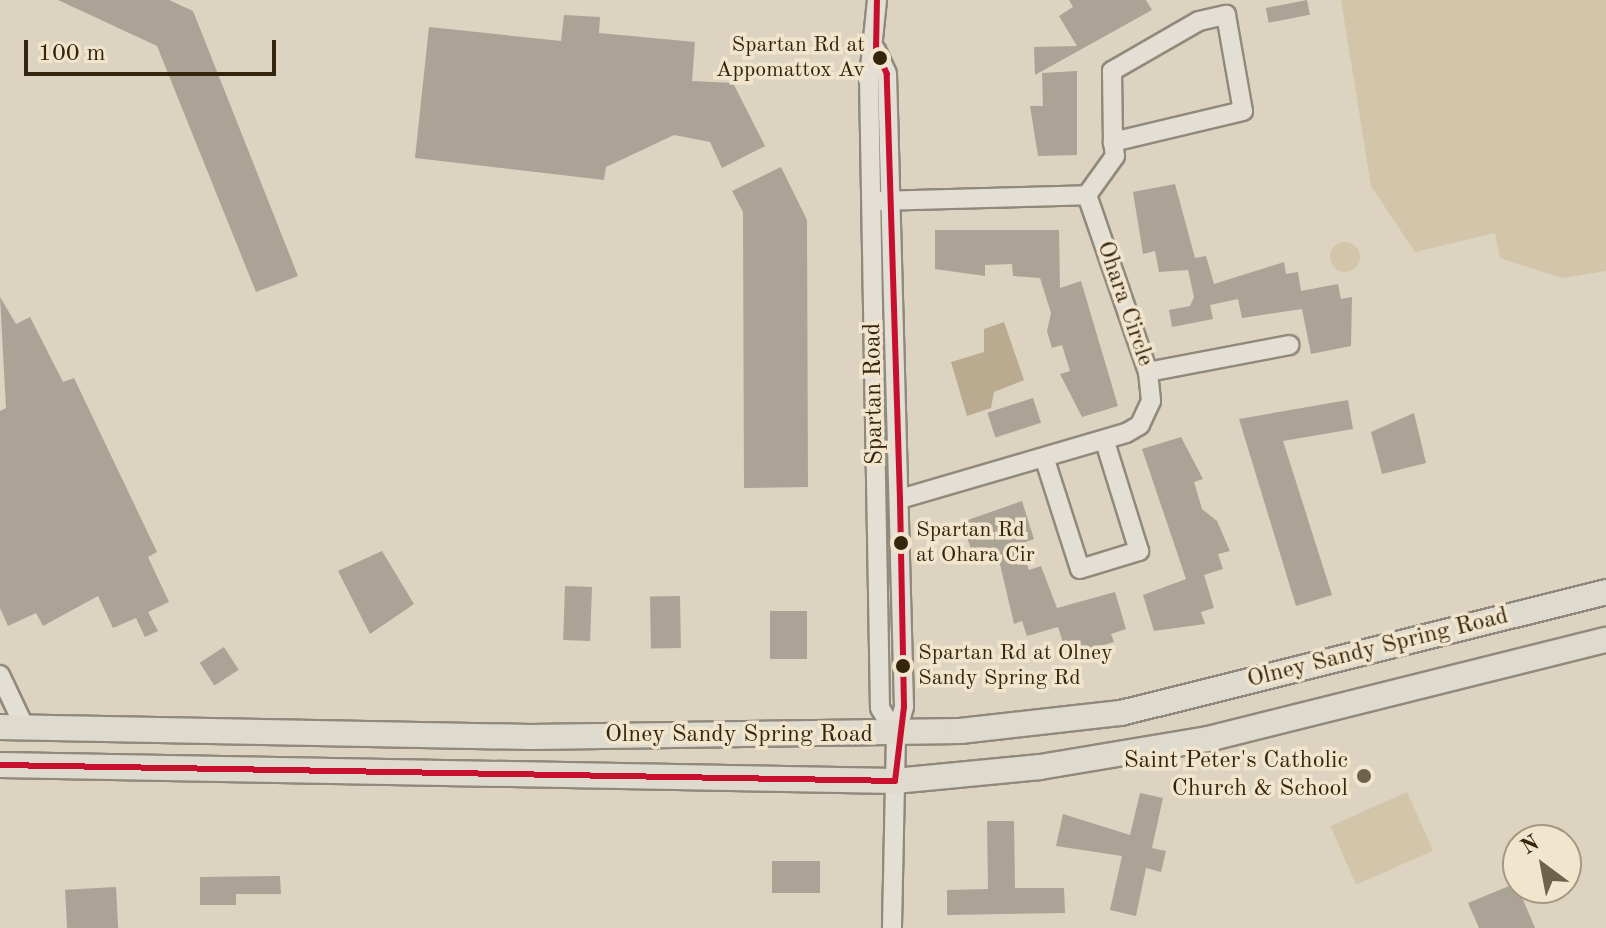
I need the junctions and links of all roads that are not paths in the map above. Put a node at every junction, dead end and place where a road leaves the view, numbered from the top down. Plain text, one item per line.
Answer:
1 (877, 0) edge
2 (1113, 142) junction
3 (1087, 195) junction
4 (880, 201) junction
5 (1289, 345) dead end
6 (1148, 372) junction
7 (1105, 442) junction
8 (1045, 460) junction
9 (900, 499) junction
10 (1606, 592) edge
11 (1606, 640) edge
12 (0, 675) edge
13 (0, 727) edge
14 (25, 728) junction
15 (896, 735) junction
16 (0, 765) edge
17 (895, 781) junction
18 (892, 928) edge

1 - 4 street, Spartan Road
2 - 2 street
2 - 3 street
3 - 4 street
3 - 6 street, Ohara Circle
4 - 9 street, Spartan Road
4 - 15 street, Spartan Road
5 - 6 street
6 - 7 street, Ohara Circle
7 - 8 street, Ohara Circle
7 - 8 street
8 - 9 street, Ohara Circle
9 - 15 street, Spartan Road
10 - 15 main road, Olney Sandy Spring Road
11 - 17 main road, Olney Sandy Spring Road
12 - 14 street
13 - 14 main road, Olney Sandy Spring Road
14 - 15 main road, Olney Sandy Spring Road
15 - 17 street, Spartan Road
16 - 17 main road, Olney Sandy Spring Road
17 - 18 street, Spartan Road

